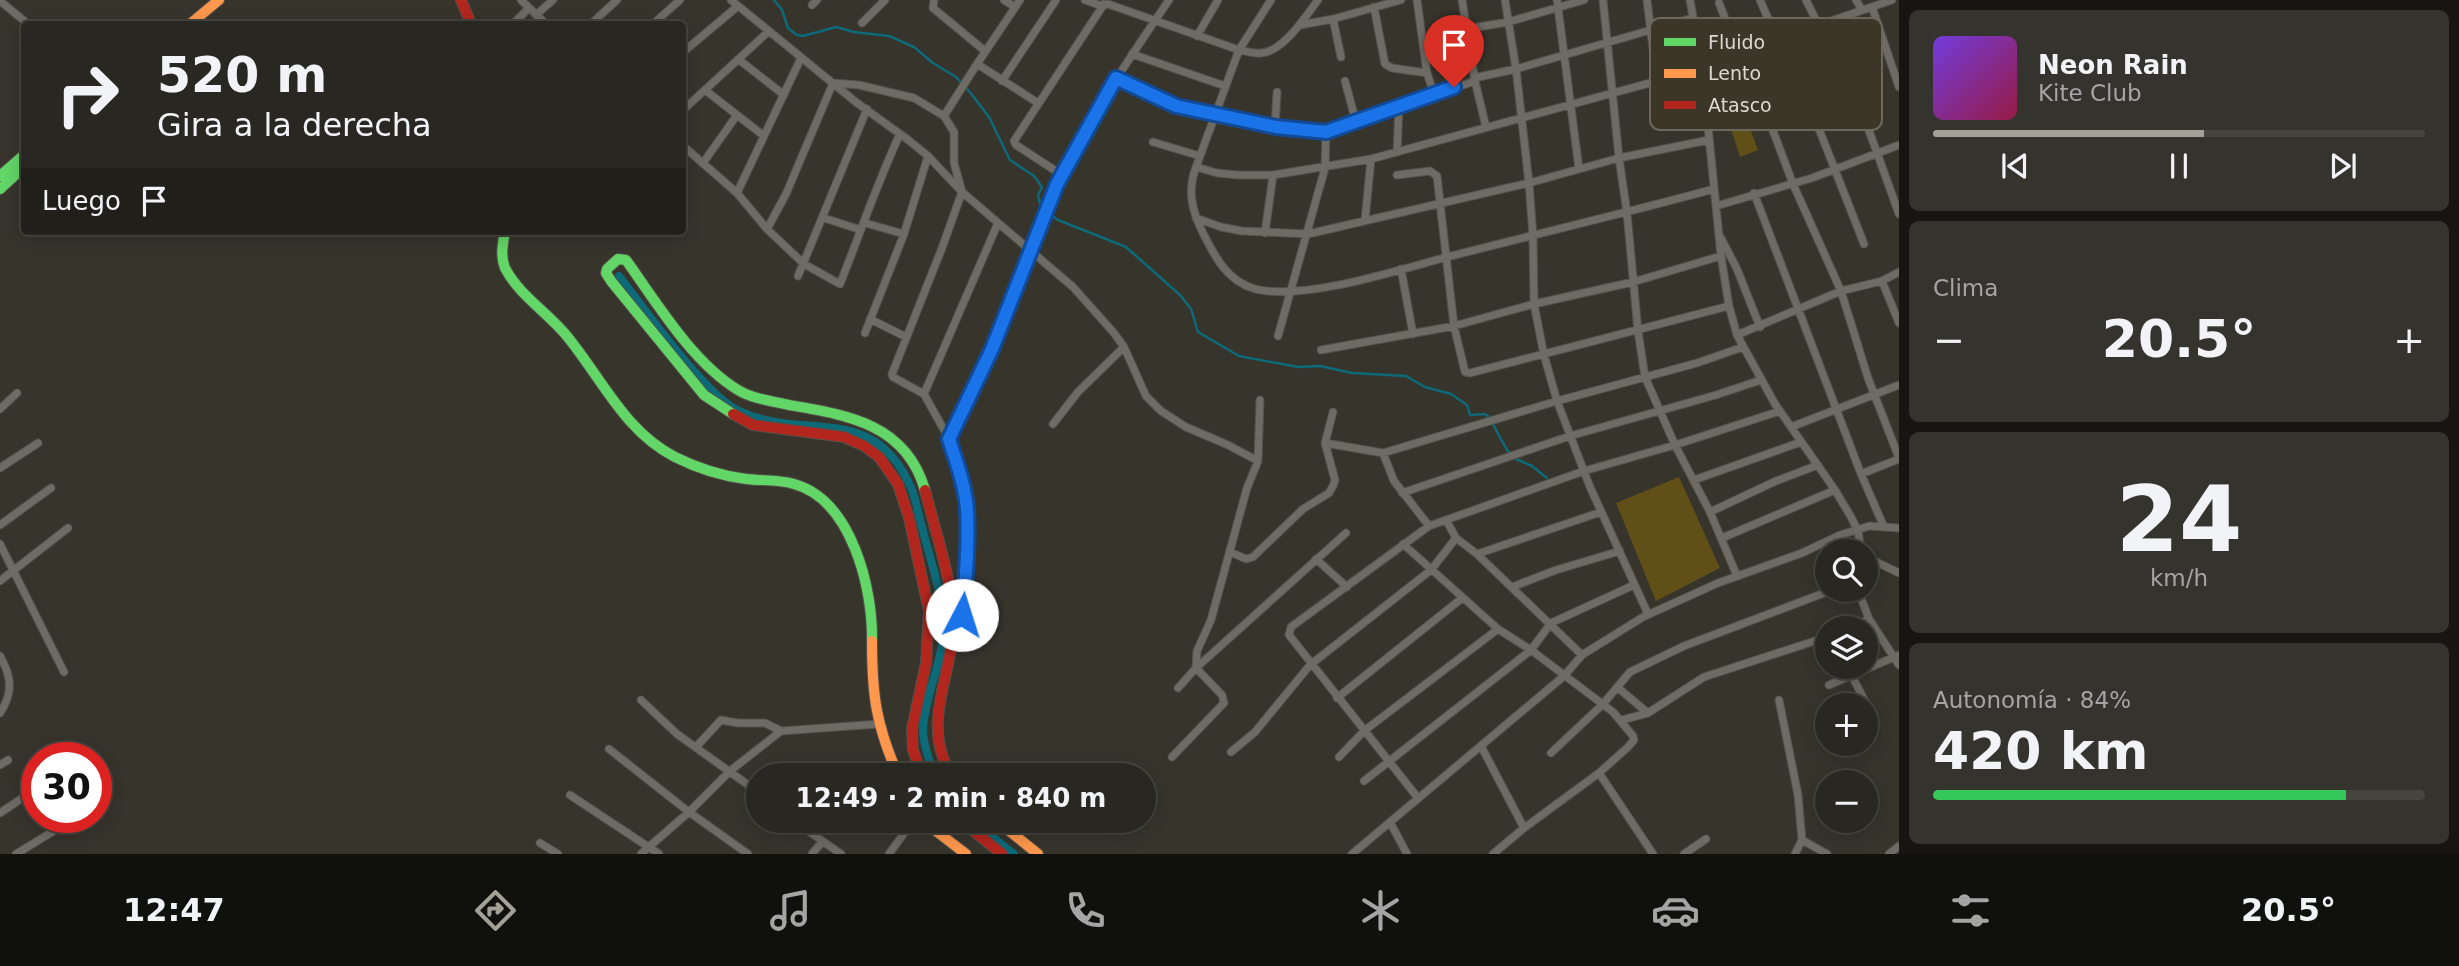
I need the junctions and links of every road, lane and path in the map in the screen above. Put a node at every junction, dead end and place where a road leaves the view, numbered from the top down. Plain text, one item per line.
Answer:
1 (208, 0) edge
2 (219, 0) edge
3 (461, 0) edge
4 (521, 0) edge
5 (553, 0) edge
6 (617, 0) edge
7 (680, 0) edge
8 (731, 0) edge
9 (885, 0) edge
10 (933, 0) edge
11 (1004, 0) edge
12 (1056, 0) edge
13 (1085, 0) edge
14 (1169, 0) edge
15 (1218, 0) edge
16 (1271, 0) edge
17 (1318, 0) edge
18 (1400, 0) edge
19 (1417, 0) edge
20 (1462, 0) edge
21 (1505, 0) edge
22 (1584, 0) edge
23 (1603, 0) edge
24 (1647, 0) edge
25 (1690, 0) edge
26 (1760, 0) edge
27 (1807, 0) edge
28 (1856, 0) edge
29 (1892, 0) edge
30 (0, 2) edge
31 (1017, 3) edge
32 (1104, 3) edge
33 (1719, 3) dead end
34 (1557, 4) edge
35 (738, 6) junction
36 (1374, 7) junction
37 (1872, 7) junction
38 (529, 8) junction
39 (1862, 10) junction
40 (537, 15) junction
41 (1692, 18) edge
42 (1725, 18) edge
43 (1769, 18) edge
44 (1815, 18) edge
45 (1841, 18) edge
46 (1876, 18) edge
47 (1333, 19) junction
48 (1155, 20) junction
49 (24, 21) edge
50 (183, 21) edge
51 (194, 21) edge
52 (470, 21) edge
53 (516, 21) edge
54 (543, 21) edge
55 (594, 21) edge
56 (656, 21) edge
57 (1650, 22) edge
58 (862, 23) dead end
59 (1508, 23) junction
60 (1300, 25) junction
61 (1466, 29) junction
62 (1650, 29) edge
63 (769, 31) junction
64 (1197, 36) junction
65 (1882, 37) edge
66 (1607, 42) junction
67 (686, 50) edge
68 (1239, 50) junction
69 (985, 51) junction
70 (1132, 54) junction
71 (1564, 55) junction
72 (1341, 57) dead end
73 (801, 58) junction
74 (738, 59) junction
75 (976, 64) junction
76 (1516, 69) junction
77 (1427, 74) junction
78 (1116, 78) junction
79 (1474, 79) junction
80 (1002, 81) junction
81 (1345, 81) dead end
82 (833, 83) junction
83 (1650, 83) edge
84 (1225, 86) junction
85 (1899, 87) edge
86 (705, 90) junction
87 (1278, 92) dead end
88 (1613, 93) junction
89 (1434, 94) junction
90 (784, 95) junction
91 (1038, 103) junction
92 (1571, 106) junction
93 (686, 107) edge
94 (1399, 107) junction
95 (867, 109) junction
96 (737, 115) junction
97 (1214, 115) junction
98 (944, 116) junction
99 (1521, 119) junction
100 (1356, 121) junction
101 (1276, 127) junction
102 (1486, 127) junction
103 (1708, 130) edge
104 (1773, 130) edge
105 (1818, 130) edge
106 (1870, 130) edge
107 (1326, 132) junction
108 (900, 134) junction
109 (764, 136) junction
110 (1709, 140) junction
111 (1153, 142) dead end
112 (1899, 145) edge
113 (686, 148) edge
114 (1397, 152) junction
115 (1878, 153) junction
116 (928, 156) junction
117 (1200, 156) junction
118 (21, 158) edge
119 (1619, 158) junction
120 (1371, 159) junction
121 (703, 163) junction
122 (1196, 167) junction
123 (1325, 168) junction
124 (21, 169) edge
125 (1579, 169) junction
126 (1835, 170) junction
127 (1062, 175) junction
128 (1273, 175) junction
129 (1397, 175) dead end
130 (1, 180) edge
131 (1529, 183) junction
132 (1793, 184) junction
133 (1714, 189) junction
134 (962, 192) junction
135 (737, 193) junction
136 (1754, 193) junction
137 (1441, 204) junction
138 (1716, 205) junction
139 (1627, 213) junction
140 (1899, 214) edge
141 (824, 218) junction
142 (1196, 218) junction
143 (1365, 219) junction
144 (998, 223) junction
145 (863, 226) junction
146 (767, 229) junction
147 (1265, 233) junction
148 (904, 234) junction
149 (1308, 234) junction
150 (1720, 234) junction
151 (504, 235) edge
152 (1533, 236) junction
153 (1864, 244) dead end
154 (1031, 251) junction
155 (1721, 256) junction
156 (1447, 257) junction
157 (804, 264) junction
158 (1401, 269) junction
159 (1899, 272) edge
160 (798, 276) dead end
161 (1882, 281) junction
162 (1633, 282) junction
163 (1841, 291) junction
164 (1289, 292) junction
165 (1534, 304) junction
166 (1729, 306) junction
167 (1799, 309) junction
168 (870, 319) junction
169 (1899, 323) edge
170 (1454, 326) junction
171 (1760, 327) junction
172 (1638, 331) junction
173 (864, 333) dead end
174 (1413, 334) junction
175 (1737, 335) junction
176 (1278, 336) dead end
177 (906, 337) junction
178 (1124, 347) junction
179 (1743, 347) junction
180 (1321, 350) dead end
181 (1544, 355) junction
182 (1645, 377) junction
183 (1761, 380) junction
184 (1899, 384) edge
185 (17, 393) dead end
186 (923, 394) junction
187 (1875, 395) junction
188 (1260, 400) dead end
189 (1557, 401) junction
190 (0, 409) edge
191 (1837, 410) junction
192 (1660, 411) junction
193 (1780, 411) junction
194 (1333, 412) dead end
195 (1053, 424) dead end
196 (1791, 427) junction
197 (1570, 436) junction
198 (949, 439) junction
199 (1801, 442) junction
200 (38, 443) dead end
201 (1325, 443) junction
202 (1675, 445) junction
203 (1383, 453) junction
204 (1899, 459) edge
205 (1258, 461) junction
206 (1818, 466) junction
207 (0, 468) edge
208 (1584, 471) junction
209 (1861, 474) junction
210 (1694, 480) junction
211 (51, 488) dead end
212 (1835, 490) junction
213 (1402, 493) junction
214 (1601, 512) junction
215 (1710, 512) junction
216 (1446, 520) junction
217 (0, 525) edge
218 (1429, 526) junction
219 (1884, 527) junction
220 (68, 528) dead end
221 (1899, 528) edge
222 (1858, 531) junction
223 (1346, 533) dead end
224 (1456, 538) junction
225 (1722, 538) junction
226 (1859, 539) edge
227 (0, 544) edge
228 (1403, 544) junction
229 (1620, 551) junction
230 (1230, 552) junction
231 (1477, 554) junction
232 (1316, 559) junction
233 (1878, 563) edge
234 (1431, 570) junction
235 (13, 571) junction
236 (1899, 573) edge
237 (1737, 576) junction
238 (0, 581) edge
239 (1634, 585) junction
240 (965, 586) junction
241 (1512, 586) junction
242 (1347, 587) junction
243 (1815, 596) edge
244 (950, 598) junction
245 (1461, 599) junction
246 (1648, 614) junction
247 (953, 622) junction
248 (1551, 623) junction
249 (1498, 629) junction
250 (1878, 631) edge
251 (1815, 641) edge
252 (1531, 650) junction
253 (1582, 654) junction
254 (0, 656) edge
255 (1897, 656) edge
256 (1310, 664) junction
257 (1878, 664) edge
258 (1899, 665) edge
259 (1196, 668) junction
260 (64, 672) dead end
261 (1564, 676) junction
262 (1844, 679) edge
263 (1829, 685) dead end
264 (1617, 687) junction
265 (1178, 688) dead end
266 (1337, 698) junction
267 (641, 700) dead end
268 (1779, 700) dead end
269 (1603, 704) junction
270 (0, 713) edge
271 (1648, 713) junction
272 (1622, 720) junction
273 (879, 724) junction
274 (780, 731) junction
275 (1364, 731) junction
276 (1481, 746) junction
277 (695, 747) junction
278 (609, 749) dead end
279 (1231, 752) dead end
280 (1551, 753) dead end
281 (1172, 757) dead end
282 (1339, 757) dead end
283 (8, 760) dead end
284 (1389, 762) junction
285 (894, 763) edge
286 (916, 763) edge
287 (943, 763) edge
288 (0, 765) edge
289 (730, 771) junction
290 (1599, 773) junction
291 (1364, 781) dead end
292 (746, 784) edge
293 (570, 795) dead end
294 (1418, 798) junction
295 (21, 799) edge
296 (689, 812) junction
297 (0, 813) edge
298 (1390, 822) junction
299 (1524, 828) junction
300 (50, 833) edge
301 (810, 833) edge
302 (904, 833) edge
303 (939, 833) edge
304 (976, 833) edge
305 (1012, 833) edge
306 (1706, 839) dead end
307 (1802, 840) junction
308 (540, 842) dead end
309 (822, 842) junction
310 (649, 846) junction
311 (1899, 846) edge
312 (16, 854) edge
313 (558, 854) edge
314 (640, 854) edge
315 (659, 854) edge
316 (748, 854) edge
317 (812, 854) edge
318 (841, 854) edge
319 (889, 854) edge
320 (966, 854) edge
321 (1002, 854) edge
322 (1038, 854) edge
323 (1352, 854) edge
324 (1407, 854) edge
325 (1493, 854) edge
326 (1653, 854) edge
327 (1684, 854) edge
328 (1795, 854) edge
329 (1827, 854) edge
330 (1889, 854) edge

1 - 50 street
2 - 51 street
3 - 52 street
4 - 38 street
5 - 40 street
6 - 55 street
7 - 56 street
8 - 35 street
9 - 58 street
10 - 69 street
11 - 31 street
12 - 80 street
13 - 32 street
14 - 48 street
15 - 64 street
16 - 68 street
17 - 60 street
18 - 36 street
19 - 77 street
20 - 61 street
21 - 59 street
22 - 34 street
23 - 66 street
24 - 57 street
25 - 41 street
26 - 43 street
27 - 44 street
28 - 39 street
29 - 37 street
30 - 49 street
31 - 69 street
32 - 48 street
32 - 91 street
33 - 42 street
34 - 59 street
34 - 71 street
35 - 63 street
35 - 67 street
36 - 47 street
36 - 77 street
37 - 39 street
37 - 46 street
38 - 40 street
38 - 53 street
39 - 45 street
40 - 54 street
47 - 60 street
47 - 72 street
48 - 64 street
48 - 70 street
59 - 61 street
59 - 76 street
60 - 68 street
61 - 79 street
62 - 66 street
63 - 73 street
63 - 74 street
64 - 68 street
65 - 85 street
66 - 71 street
66 - 88 street
68 - 84 street
69 - 75 street
70 - 78 street
70 - 84 street
71 - 76 street
71 - 92 street
73 - 82 street
73 - 90 street
74 - 86 street
74 - 90 street
75 - 80 street
75 - 98 street
76 - 79 street
76 - 99 street
77 - 89 street
78 - 97 street
78 - 127 street
79 - 89 street
79 - 102 street
80 - 91 street
81 - 100 street
82 - 95 street
82 - 98 street
82 - 146 street
83 - 88 street
84 - 97 street
86 - 93 street
86 - 96 street
87 - 101 street
88 - 92 street
88 - 119 street
89 - 94 street
90 - 109 street
91 - 127 street
92 - 99 street
92 - 125 street
94 - 100 street
94 - 114 street
95 - 108 street
95 - 141 street
96 - 109 street
96 - 121 street
97 - 101 street
97 - 117 street
98 - 134 street
99 - 102 street
99 - 131 street
100 - 107 street
101 - 107 street
102 - 114 street
103 - 110 street
104 - 132 street
105 - 126 street
106 - 115 street
107 - 123 street
108 - 116 street
108 - 145 street
109 - 135 street
110 - 119 street
110 - 133 street
111 - 117 street
112 - 115 street
113 - 121 street
114 - 120 street
115 - 126 street
115 - 140 street
116 - 134 street
116 - 148 street
117 - 122 street
118 - 130 street
119 - 125 street
119 - 139 street
120 - 123 street
120 - 143 street
121 - 135 street
122 - 128 street
122 - 142 street
123 - 128 street
123 - 149 street
124 - 130 street
125 - 131 street
126 - 132 street
126 - 153 street
127 - 154 street
128 - 147 street
129 - 137 street
131 - 137 street
131 - 152 street
132 - 136 street
132 - 163 street
133 - 138 street
133 - 139 street
134 - 144 street
134 - 177 street
135 - 146 street
136 - 138 street
136 - 167 street
137 - 143 street
137 - 156 street
138 - 150 street
139 - 152 street
139 - 162 street
141 - 145 street
141 - 157 street
142 - 147 street
142 - 164 street
143 - 149 street
144 - 154 street
144 - 186 street
145 - 148 street
145 - 157 street
146 - 157 street
147 - 149 street
148 - 168 street
149 - 164 street
150 - 155 street
150 - 171 street
151 - 273 street
152 - 156 street
152 - 165 street
154 - 178 street
154 - 198 street
155 - 162 street
155 - 166 street
156 - 158 street
156 - 170 street
157 - 160 street
158 - 164 street
158 - 174 street
159 - 161 street
161 - 163 street
161 - 169 street
162 - 165 street
162 - 172 street
163 - 167 street
163 - 187 street
164 - 176 street
165 - 170 street
165 - 181 street
166 - 172 street
166 - 175 street
167 - 171 street
167 - 191 street
168 - 173 street
168 - 177 street
170 - 174 street
170 - 181 street
171 - 175 street
172 - 181 street
172 - 182 street
174 - 180 street
175 - 179 street
177 - 186 street
178 - 195 street
178 - 205 street
179 - 182 street
179 - 183 street
181 - 189 street
182 - 189 street
182 - 192 street
183 - 192 street
183 - 193 street
184 - 187 street
185 - 190 street
186 - 198 street
187 - 191 street
187 - 204 street
188 - 205 street
189 - 197 street
189 - 203 street
191 - 196 street
191 - 209 street
192 - 197 street
192 - 202 street
193 - 196 street
193 - 202 street
194 - 201 street
196 - 199 street
197 - 208 street
197 - 213 street
198 - 240 street
199 - 206 street
199 - 210 street
200 - 207 street
201 - 203 street
201 - 230 street
202 - 208 street
202 - 210 street
203 - 213 street
204 - 209 street
205 - 230 street
206 - 212 street
206 - 215 street
208 - 214 street
208 - 216 street
209 - 219 street
210 - 215 street
211 - 217 street
212 - 222 street
212 - 225 street
213 - 218 street
214 - 229 street
214 - 231 street
215 - 225 street
216 - 218 street
216 - 224 street
218 - 228 street
219 - 221 street
219 - 222 street
220 - 235 street
222 - 226 street
222 - 237 street
223 - 232 street
224 - 231 street
224 - 234 street
225 - 237 street
227 - 235 street
228 - 234 street
228 - 242 street
229 - 239 street
229 - 241 street
230 - 259 street
231 - 241 street
232 - 242 street
232 - 259 street
233 - 236 street
234 - 245 street
234 - 256 street
235 - 238 street
235 - 260 street
237 - 246 street
239 - 246 street
239 - 248 street
240 - 244 street
240 - 247 street
241 - 248 street
242 - 256 street
243 - 264 street
244 - 247 street
244 - 286 street
245 - 249 street
245 - 266 street
246 - 253 street
247 - 287 street
248 - 252 street
248 - 253 street
249 - 252 street
249 - 275 street
250 - 255 street
251 - 271 street
252 - 261 street
252 - 284 street
253 - 261 street
254 - 270 street
255 - 257 street
255 - 258 street
256 - 266 street
256 - 279 street
259 - 265 street
259 - 281 street
261 - 269 street
261 - 276 street
262 - 263 street
264 - 269 street
264 - 271 street
266 - 275 street
267 - 277 street
268 - 307 street
269 - 272 street
269 - 280 street
271 - 272 street
272 - 290 street
273 - 274 street
273 - 285 street
274 - 277 street
274 - 289 street
275 - 282 street
275 - 284 street
276 - 294 street
276 - 299 street
277 - 289 street
278 - 296 street
283 - 288 street
284 - 291 street
284 - 294 street
289 - 292 street
289 - 296 street
290 - 299 street
290 - 326 street
293 - 310 street
294 - 298 street
295 - 297 street
296 - 310 street
296 - 316 street
298 - 323 street
298 - 324 street
299 - 325 street
300 - 312 street
301 - 309 street
302 - 319 street
303 - 320 street
304 - 321 street
305 - 322 street
306 - 327 street
307 - 328 street
307 - 329 street
308 - 313 street
309 - 317 street
309 - 318 street
310 - 314 street
310 - 315 street
311 - 330 street

